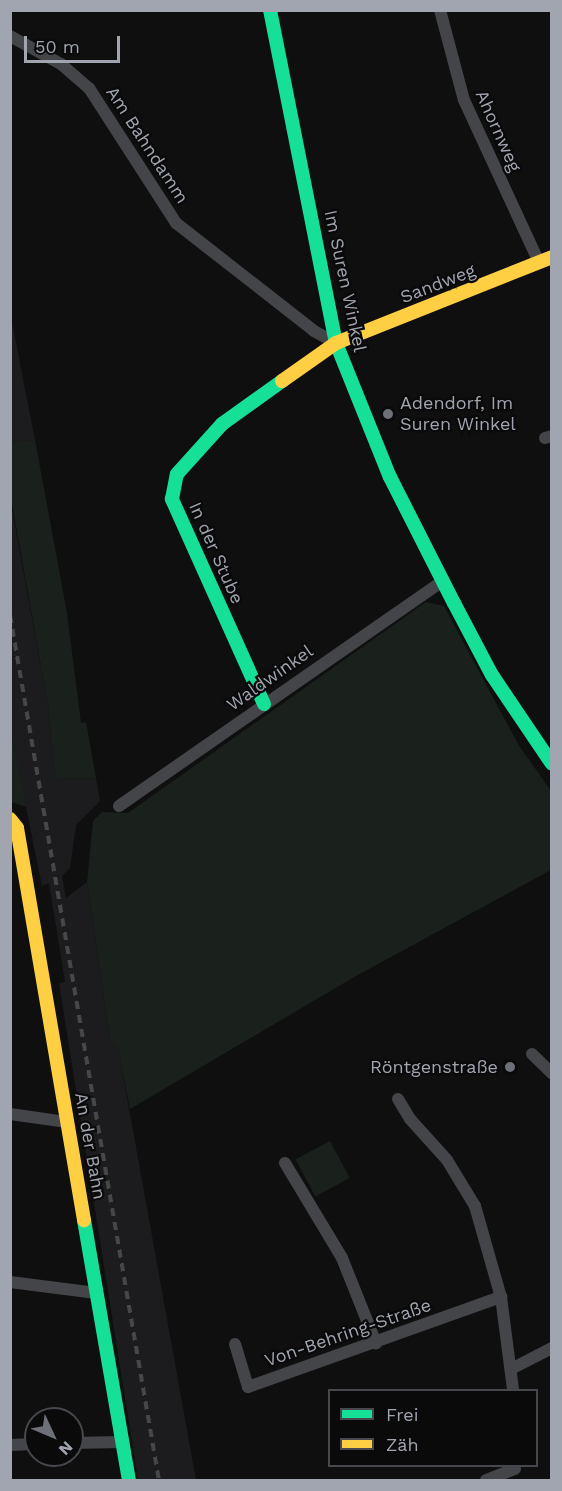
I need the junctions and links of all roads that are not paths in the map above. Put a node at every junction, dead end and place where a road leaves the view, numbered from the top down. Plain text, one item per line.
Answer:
1 (270, 10) edge
2 (440, 10) edge
3 (10, 36) edge
4 (545, 259) edge
5 (336, 343) junction
6 (443, 581) junction
7 (264, 704) junction
8 (552, 764) edge
9 (119, 806) dead end
10 (10, 819) edge
11 (531, 1054) dead end
12 (552, 1073) edge
13 (398, 1099) dead end
14 (10, 1114) edge
15 (67, 1122) junction
16 (285, 1163) dead end
17 (10, 1282) edge
18 (96, 1293) junction
19 (501, 1297) junction
20 (376, 1343) junction
21 (235, 1344) dead end
22 (552, 1348) edge
23 (513, 1368) junction
24 (513, 1389) edge
25 (122, 1442) junction
26 (84, 1443) edge
27 (515, 1472) edge
28 (129, 1480) edge
29 (486, 1480) edge

1 - 5 street, Im Suren Winkel
2 - 4 street, Ahornweg
3 - 5 street, Am Bahndamm
4 - 5 street, Sandweg
5 - 6 street, Im Suren Winkel
5 - 7 street, In der Stube
6 - 7 street, Waldwinkel
6 - 8 street, Im Suren Winkel
7 - 9 street, Waldwinkel
10 - 15 street, An der Bahn
11 - 12 street
13 - 19 street
14 - 15 street
15 - 18 street, An der Bahn
16 - 20 street
17 - 18 street
18 - 25 street, An der Bahn
19 - 20 street, Von-Behring-Straße
19 - 23 street
20 - 21 street, Von-Behring-Straße
22 - 23 street
23 - 24 street
25 - 26 street
25 - 28 street, An der Bahn
27 - 29 street

